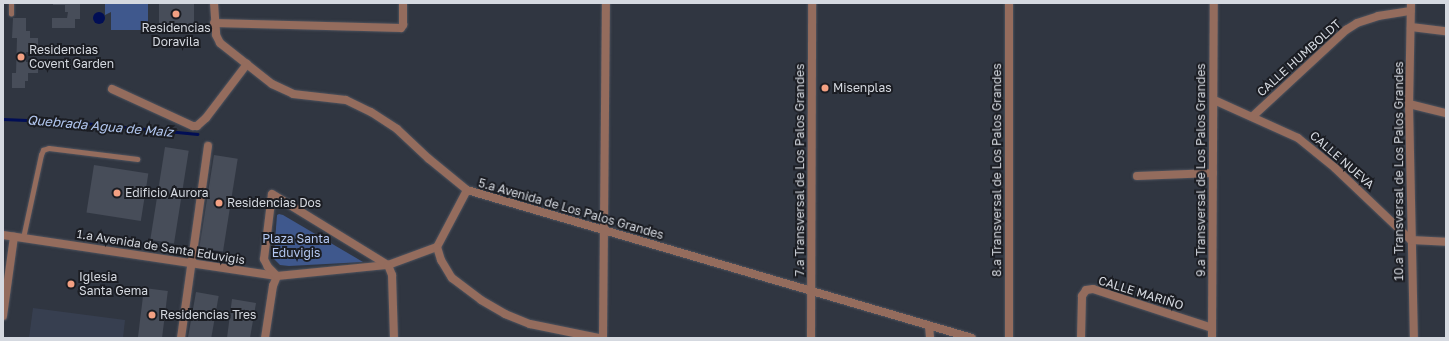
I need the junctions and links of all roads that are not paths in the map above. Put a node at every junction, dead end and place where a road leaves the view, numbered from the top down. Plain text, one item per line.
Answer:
1 (11, 3) edge
2 (214, 3) edge
3 (403, 3) edge
4 (606, 3) edge
5 (812, 3) edge
6 (1009, 3) edge
7 (1214, 3) edge
8 (1411, 7) edge
9 (10, 14) dead end
10 (214, 23) junction
11 (1411, 27) junction
12 (1446, 32) edge
13 (247, 64) junction
14 (112, 90) dead end
15 (1214, 100) junction
16 (1409, 104) junction
17 (1446, 113) edge
18 (1253, 116) junction
19 (208, 146) dead end
20 (137, 159) dead end
21 (1213, 173) junction
22 (1137, 176) dead end
23 (467, 190) junction
24 (603, 230) junction
25 (3, 235) edge
26 (14, 237) junction
27 (23, 238) junction
28 (1411, 240) junction
29 (1446, 242) edge
30 (437, 247) junction
31 (192, 263) junction
32 (388, 265) junction
33 (277, 276) junction
34 (811, 292) junction
35 (3, 316) edge
36 (929, 326) junction
37 (1212, 328) junction
38 (181, 338) edge
39 (265, 338) edge
40 (394, 338) edge
41 (599, 338) edge
42 (603, 338) edge
43 (811, 338) edge
44 (930, 338) edge
45 (972, 338) edge
46 (1009, 338) edge
47 (1081, 338) edge
48 (1212, 338) edge
49 (1414, 338) edge

1 - 9 lane
2 - 10 street, 5.ª Avenida de Los Palos Grandes
3 - 10 street
4 - 24 street
5 - 34 street, 7.ª Transversal de Los Palos Grandes
6 - 46 street, 8.ª Transversal de Los Palos Grandes
7 - 15 street, 9.ª Transversal de Los Palos Grandes
8 - 11 street, 10.ª Transversal de Los Palos Grandes
8 - 18 street, CALLE HUMBOLDT
10 - 13 street, 5.ª Avenida de Los Palos Grandes
11 - 12 street
11 - 16 street, 10.ª Transversal de Los Palos Grandes
13 - 14 street
13 - 23 street, 5.ª Avenida de Los Palos Grandes
15 - 18 street, CALLE NUEVA
15 - 21 street, 9.ª Transversal de Los Palos Grandes
16 - 17 street
16 - 28 street, 10.ª Transversal de Los Palos Grandes
18 - 28 street, CALLE NUEVA
19 - 31 street
20 - 27 lane
21 - 22 street
21 - 37 street, 9.ª Transversal de Los Palos Grandes
23 - 24 street, 5.ª Avenida de Los Palos Grandes
23 - 30 street
24 - 34 street, 5.ª Avenida de Los Palos Grandes
24 - 42 street
25 - 26 street, 1.ª Avenida de Santa Eduvigis
26 - 27 street, 1.ª Avenida de Santa Eduvigis
26 - 35 street
27 - 31 street, 1.ª Avenida de Santa Eduvigis
28 - 29 street
28 - 49 street, 10.ª Transversal de Los Palos Grandes
30 - 32 street, 1.ª Avenida de Santa Eduvigis
30 - 41 street
31 - 33 street, 1.ª Avenida de Santa Eduvigis
31 - 38 street
32 - 33 street, 1.ª Avenida de Santa Eduvigis
32 - 33 street
32 - 40 street
33 - 39 street
34 - 36 street, 5.ª Avenida de Los Palos Grandes
34 - 43 street, 7.ª Transversal de Los Palos Grandes
36 - 44 street
36 - 45 street, 5.ª Avenida de Los Palos Grandes
37 - 47 street, CALLE MARIÑO
37 - 48 street, 9.ª Transversal de Los Palos Grandes

